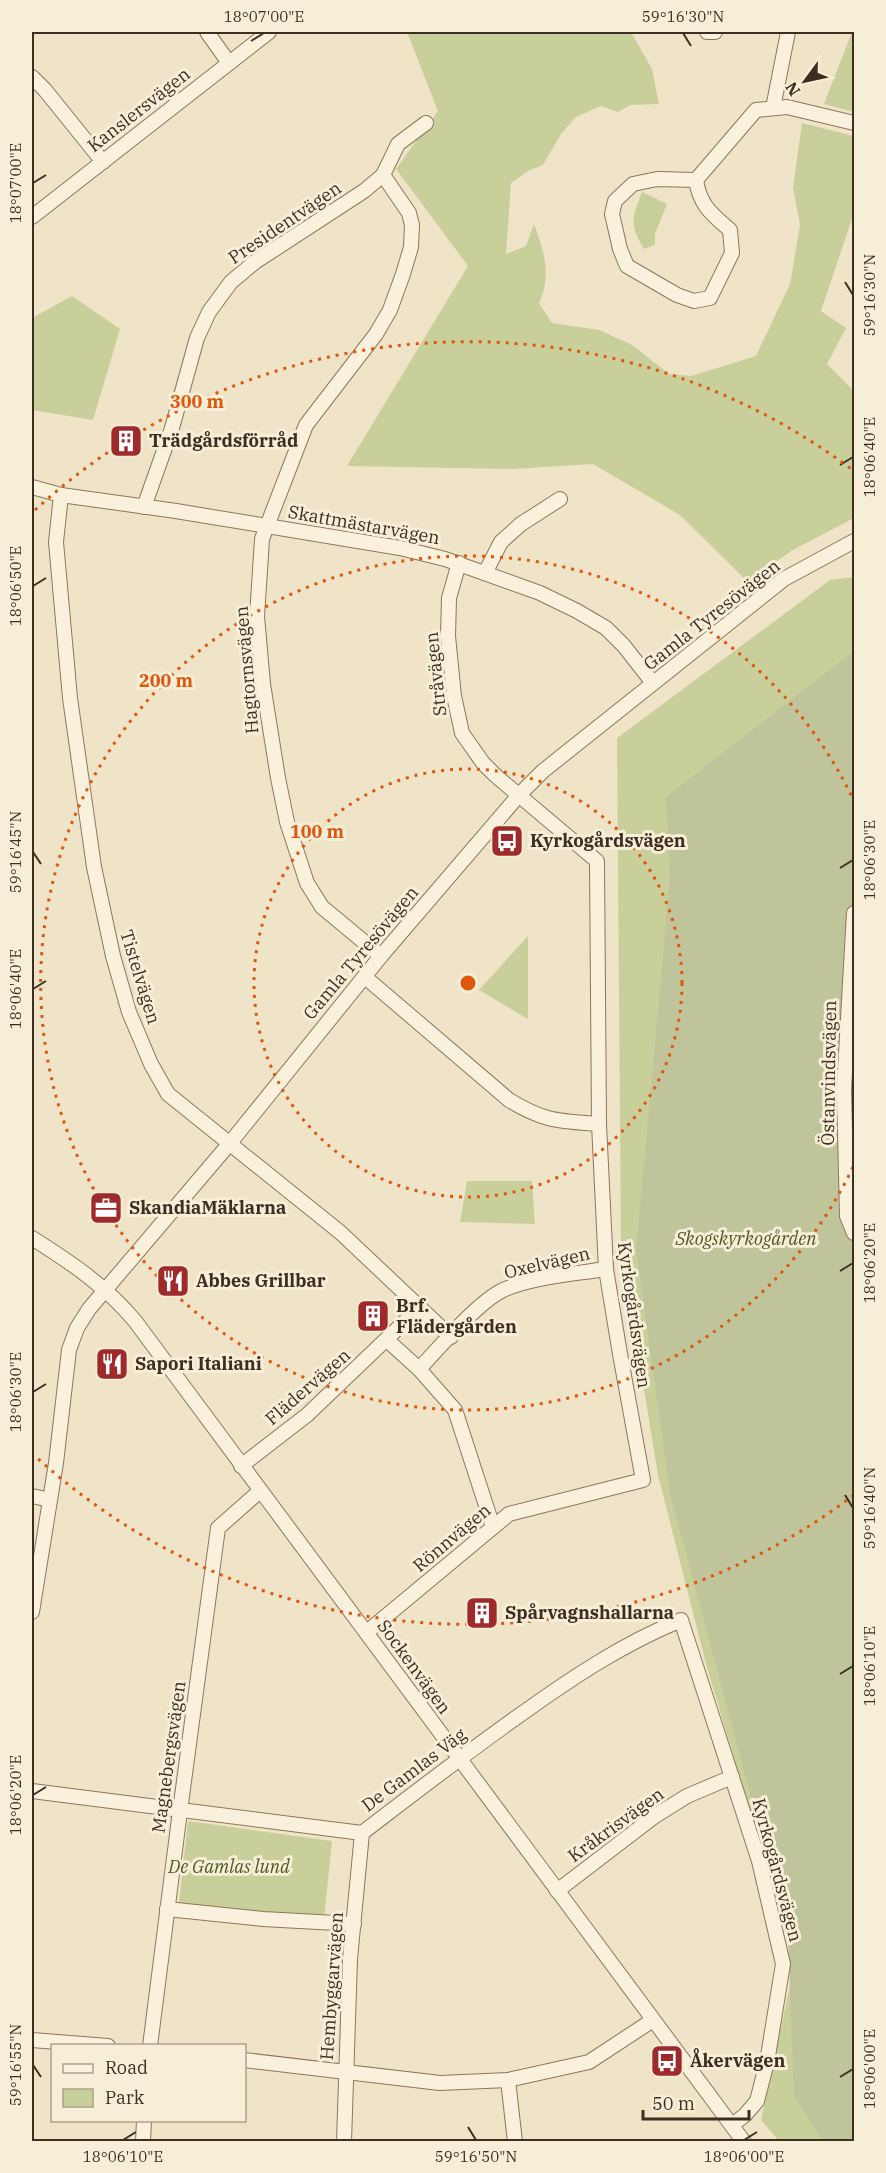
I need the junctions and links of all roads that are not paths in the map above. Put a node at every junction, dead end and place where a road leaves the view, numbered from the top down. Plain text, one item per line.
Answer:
1 (207, 32) edge
2 (269, 32) edge
3 (707, 32) edge
4 (716, 32) edge
5 (788, 32) edge
6 (229, 63) junction
7 (32, 77) edge
8 (773, 108) junction
9 (426, 123) dead end
10 (855, 123) edge
11 (104, 162) junction
12 (383, 175) junction
13 (696, 180) junction
14 (32, 217) edge
15 (32, 487) edge
16 (61, 495) junction
17 (560, 499) dead end
18 (144, 507) junction
19 (266, 526) junction
20 (855, 541) edge
21 (459, 563) junction
22 (485, 573) junction
23 (653, 682) junction
24 (519, 795) junction
25 (855, 913) edge
26 (381, 956) junction
27 (365, 977) junction
28 (849, 1088) edge
29 (600, 1124) junction
30 (230, 1143) junction
31 (855, 1233) edge
32 (32, 1238) edge
33 (606, 1269) junction
34 (105, 1289) junction
35 (420, 1307) junction
36 (451, 1337) junction
37 (387, 1340) junction
38 (419, 1369) junction
39 (241, 1466) junction
40 (644, 1480) joint
41 (260, 1491) junction
42 (32, 1497) edge
43 (50, 1500) junction
44 (492, 1527) junction
45 (32, 1612) edge
46 (681, 1620) joint
47 (367, 1632) junction
48 (459, 1759) junction
49 (732, 1777) junction
50 (32, 1791) edge
51 (180, 1811) junction
52 (362, 1833) junction
53 (557, 1891) junction
54 (167, 1909) junction
55 (354, 1924) junction
56 (653, 2020) junction
57 (32, 2040) edge
58 (83, 2044) edge
59 (150, 2044) edge
60 (246, 2060) edge
61 (345, 2072) junction
62 (508, 2080) junction
63 (144, 2122) edge
64 (732, 2125) junction
65 (143, 2142) edge
66 (344, 2142) edge
67 (515, 2142) edge
68 (744, 2142) edge

1 - 6 street
2 - 6 street, Kanslersvägen
3 - 4 street
5 - 8 street
6 - 11 street, Kanslersvägen
7 - 11 street
8 - 10 street
8 - 13 street
9 - 12 street, Presidentvägen
11 - 14 street, Kanslersvägen
12 - 18 street, Presidentvägen
12 - 19 street, Hagtornsvägen
13 - 13 street
15 - 16 street, Skattmästarvägen
16 - 18 street, Skattmästarvägen
16 - 30 street, Tistelvägen
17 - 22 street
18 - 19 street, Skattmästarvägen
19 - 21 street, Skattmästarvägen
19 - 26 street, Hagtornsvägen
20 - 23 street, Gamla Tyresövägen
21 - 22 street, Skattmästarvägen
21 - 24 street, Stråvägen
22 - 23 street, Skattmästarvägen
23 - 24 street, Gamla Tyresövägen
24 - 26 street, Gamla Tyresövägen
24 - 29 street, Kyrkogårdsvägen
25 - 28 street, Östanvindsvägen
26 - 27 street, Gamla Tyresövägen
27 - 29 street
27 - 30 street, Gamla Tyresövägen
28 - 31 street, Östanvindsvägen
29 - 33 street, Kyrkogårdsvägen
30 - 34 street, Gamla Tyresövägen
30 - 35 street, Tistelvägen
32 - 34 street, Sockenvägen
33 - 36 street, Oxelvägen
33 - 40 street, Kyrkogårdsvägen
34 - 39 street, Sockenvägen
34 - 43 street, Gamla Tyresövägen
35 - 36 street, Tistelvägen
35 - 37 street, Flädervägen
36 - 38 street, Oxelvägen
37 - 38 street
37 - 39 street, Flädervägen
38 - 44 street
39 - 41 street, Sockenvägen
40 - 44 street, Rönnvägen
41 - 47 street, Sockenvägen
41 - 51 street, Magnebergsvägen
42 - 43 street
43 - 45 street, Gamla Tyresövägen
44 - 47 street, Rönnvägen
46 - 48 street, De Gamlas Väg
46 - 49 street, Kyrkogårdsvägen
47 - 48 street, Sockenvägen
48 - 52 street, De Gamlas Väg
48 - 53 street, Sockenvägen
49 - 53 street, Kråkrisvägen
49 - 64 street, Kyrkogårdsvägen
50 - 51 street, De Gamlas Väg
51 - 52 street, De Gamlas Väg
51 - 54 street, Magnebergsvägen
52 - 55 street, Hembyggarvägen
53 - 56 street, Sockenvägen
54 - 55 street
54 - 59 street, Magnebergsvägen
55 - 61 street, Hembyggarvägen
56 - 62 street
56 - 64 street, Sockenvägen
57 - 58 street
60 - 61 street
61 - 62 street
61 - 66 street, Hembyggarvägen
62 - 67 street
63 - 65 street
64 - 68 street, Sockenvägen

